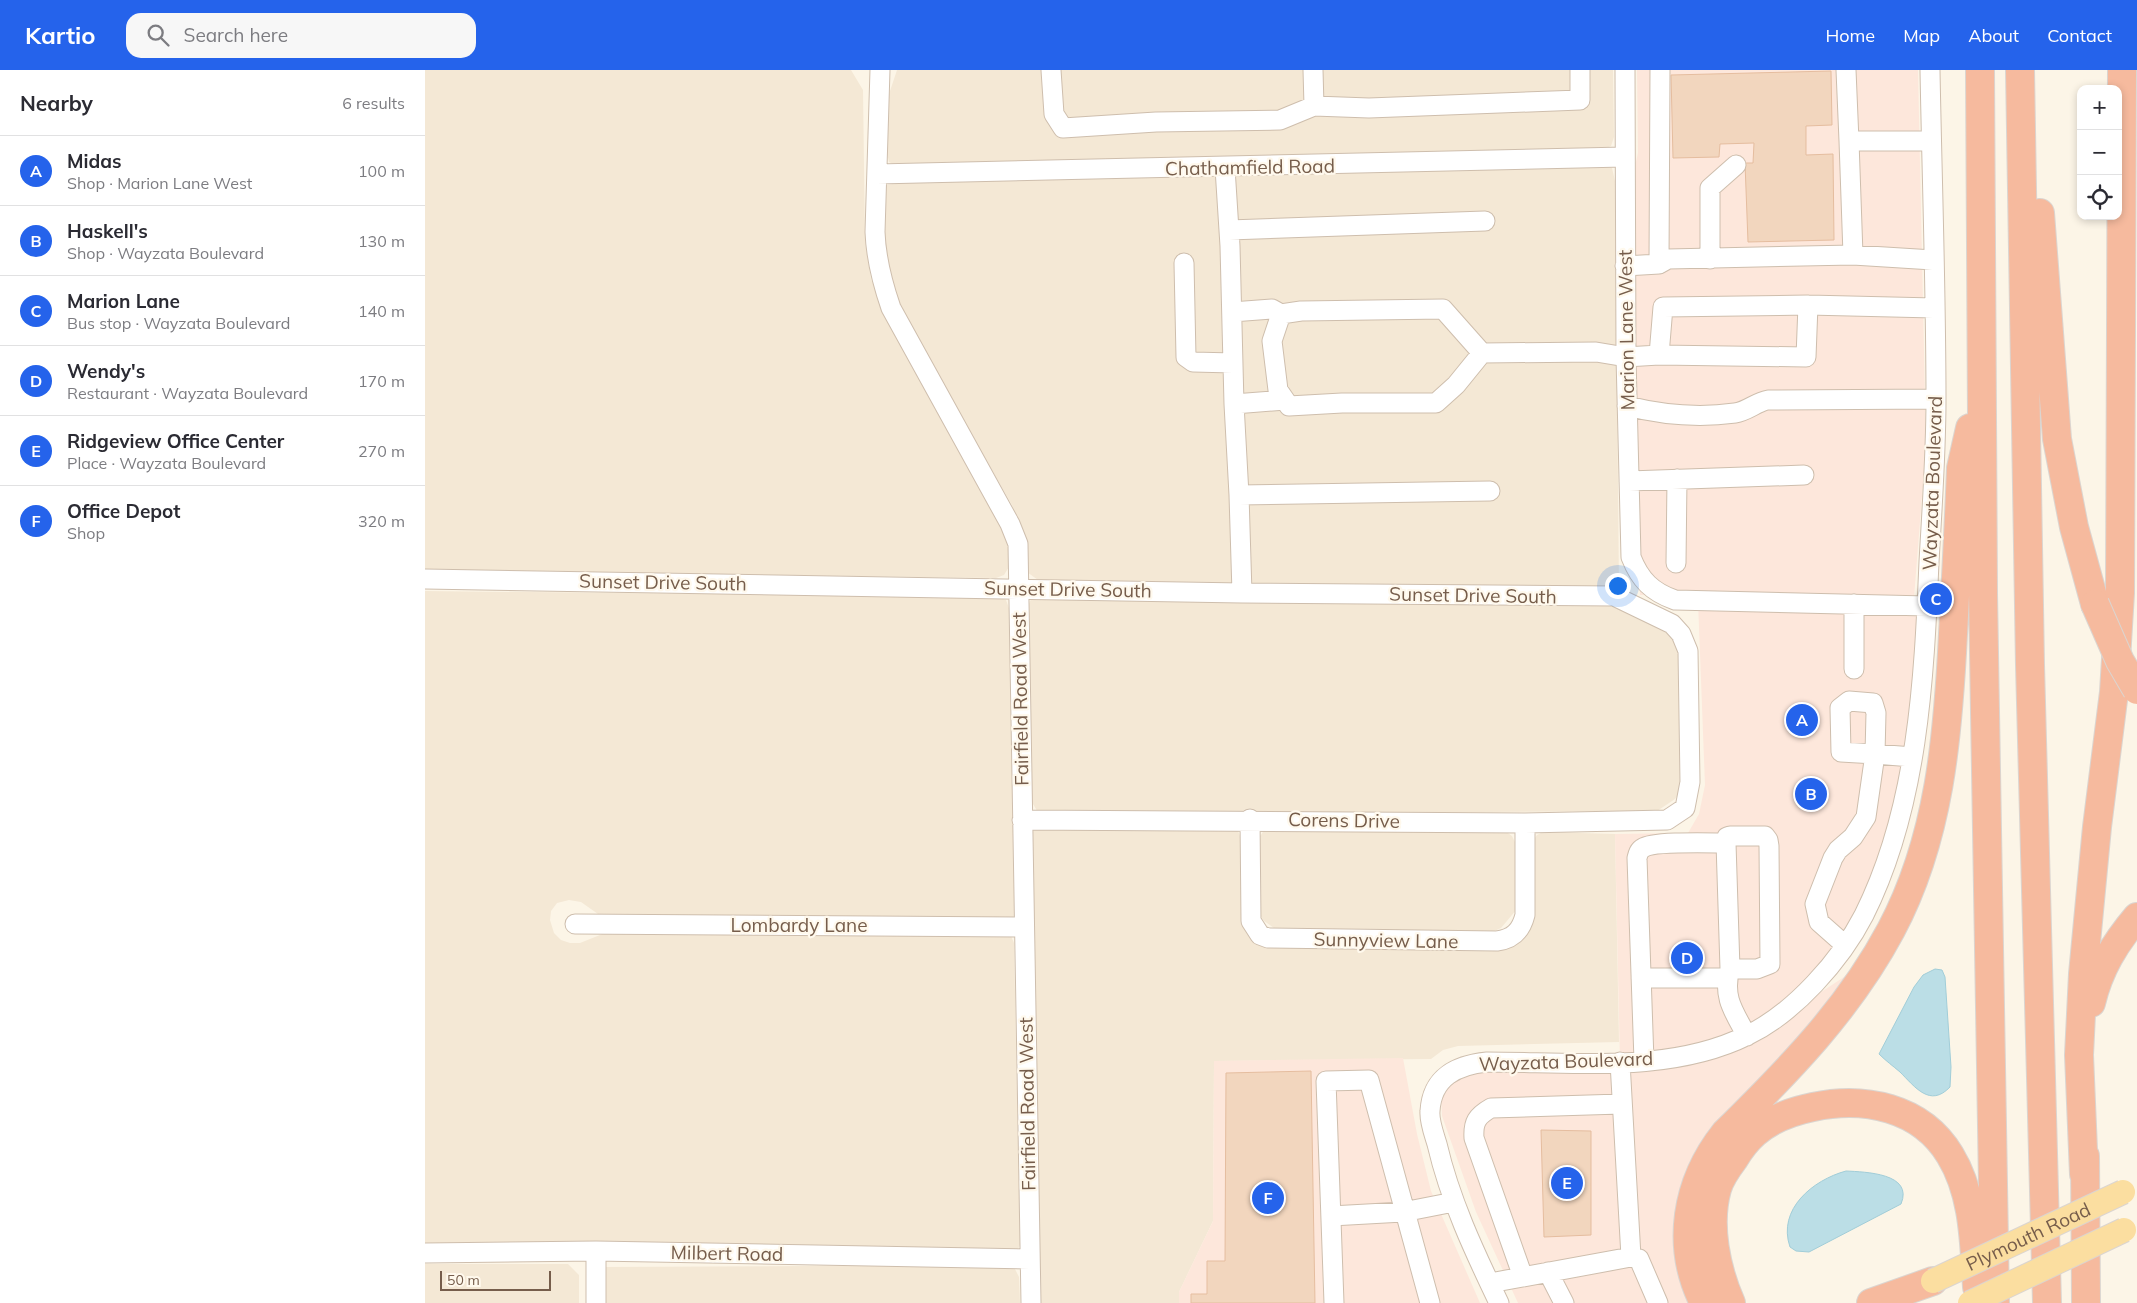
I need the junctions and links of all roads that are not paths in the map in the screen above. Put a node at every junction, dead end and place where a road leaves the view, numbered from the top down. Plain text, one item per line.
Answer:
1 (880, 70) edge
2 (1051, 70) edge
3 (1313, 70) edge
4 (1580, 70) edge
5 (1625, 70) edge
6 (1660, 70) edge
7 (1846, 70) edge
8 (1930, 70) edge
9 (1980, 70) edge
10 (2021, 70) edge
11 (2031, 70) edge
12 (2122, 70) edge
13 (1314, 106) junction
14 (1931, 140) junction
15 (1849, 141) junction
16 (1624, 157) junction
17 (1735, 166) dead end
18 (1225, 168) junction
19 (877, 174) junction
20 (1485, 221) dead end
21 (1229, 230) junction
22 (1853, 255) junction
23 (1710, 259) junction
24 (1933, 260) junction
25 (1184, 263) dead end
26 (2130, 263) edge
27 (1659, 264) junction
28 (1625, 266) junction
29 (1808, 305) junction
30 (1934, 308) junction
31 (1232, 312) junction
32 (1281, 314) junction
33 (1482, 352) junction
34 (1659, 355) junction
35 (1626, 357) junction
36 (1233, 363) junction
37 (1981, 383) junction
38 (1936, 399) junction
39 (1285, 400) junction
40 (1234, 404) junction
41 (1627, 406) junction
42 (1804, 475) dead end
43 (1677, 479) junction
44 (1629, 481) junction
45 (1490, 491) dead end
46 (1239, 495) junction
47 (1676, 563) dead end
48 (425, 579) edge
49 (1018, 588) junction
50 (1242, 593) junction
51 (1854, 604) junction
52 (1927, 606) junction
53 (1854, 669) dead end
54 (2137, 690) edge
55 (1912, 757) junction
56 (1249, 819) junction
57 (1022, 820) junction
58 (1667, 820) joint
59 (1525, 823) junction
60 (1727, 843) junction
61 (2137, 917) edge
62 (575, 924) dead end
63 (1024, 927) junction
64 (1845, 945) junction
65 (1729, 974) junction
66 (1641, 978) junction
67 (1747, 1036) junction
68 (1644, 1061) junction
69 (1620, 1062) junction
70 (1621, 1104) junction
71 (2084, 1174) junction
72 (2123, 1192) dead end
73 (1454, 1202) junction
74 (1403, 1212) junction
75 (1331, 1216) junction
76 (2124, 1230) dead end
77 (596, 1251) junction
78 (425, 1253) edge
79 (1716, 1255) junction
80 (1631, 1257) junction
81 (1030, 1259) junction
82 (1548, 1272) junction
83 (1523, 1277) junction
84 (1933, 1281) joint
85 (1490, 1283) junction
86 (596, 1303) edge
87 (1031, 1303) edge
88 (1334, 1303) edge
89 (1430, 1303) edge
90 (1499, 1303) edge
91 (1564, 1303) edge
92 (1658, 1303) edge
93 (1704, 1303) edge
94 (1731, 1303) edge
95 (1750, 1303) edge
96 (1871, 1303) edge
97 (1970, 1303) edge
98 (1978, 1303) edge
99 (1995, 1303) edge
100 (2047, 1303) edge
101 (2086, 1303) edge

1 - 19 street, Fairfield Road West
2 - 13 street
3 - 13 street
4 - 13 street
5 - 16 street, Marion Lane West
6 - 27 street
7 - 15 street
8 - 14 street, Wayzata Boulevard
9 - 37 highway
10 - 100 highway
11 - 54 highway, bridge
12 - 26 highway
14 - 15 street
14 - 24 street, Wayzata Boulevard
15 - 22 street
16 - 18 street, Chathamfield Road
16 - 28 street, Marion Lane West
17 - 23 street
18 - 19 street, Chathamfield Road
18 - 21 street
19 - 49 street, Fairfield Road West
20 - 21 street
21 - 31 street
22 - 23 street
22 - 24 street
23 - 27 street
24 - 30 street, Wayzata Boulevard
25 - 36 street
26 - 71 highway
27 - 28 street
28 - 35 street, Marion Lane West
29 - 30 street
29 - 34 street
29 - 34 street
30 - 38 street, Wayzata Boulevard
31 - 32 street
31 - 36 street
32 - 33 street
32 - 39 street
33 - 35 street
33 - 39 street
34 - 35 street
35 - 41 street, Marion Lane West
36 - 40 street
37 - 93 highway
37 - 99 highway
38 - 41 street
38 - 52 street, Wayzata Boulevard
39 - 40 street
40 - 46 street
41 - 44 street, Marion Lane West
42 - 43 street
43 - 44 street
43 - 47 street
44 - 51 street, Marion Lane West
45 - 46 street
46 - 50 street
48 - 49 street, Sunset Drive South
49 - 50 street, Sunset Drive South
49 - 57 street, Fairfield Road West
50 - 58 street, Sunset Drive South
51 - 52 street
51 - 53 street
52 - 55 street, Wayzata Boulevard
55 - 64 street, Wayzata Boulevard
55 - 64 street
56 - 57 street, Corens Drive
56 - 59 street, Corens Drive
56 - 59 street, Sunnyview Lane
57 - 63 street, Fairfield Road West
58 - 59 street, Corens Drive
60 - 65 street
60 - 65 street
60 - 66 street
61 - 71 highway
62 - 63 street, Lombardy Lane
63 - 81 street, Fairfield Road West
64 - 67 street, Wayzata Boulevard
65 - 66 street
65 - 67 street
66 - 68 street
67 - 68 street, Wayzata Boulevard
68 - 69 street, Wayzata Boulevard
69 - 70 street
69 - 73 street, Wayzata Boulevard
70 - 80 street
70 - 83 street
71 - 101 highway
72 - 84 main road, Plymouth Road, bridge
73 - 74 street
73 - 85 street, Wayzata Boulevard
74 - 75 street
74 - 75 street
74 - 89 street
75 - 88 street
76 - 97 main road, Plymouth Road, bridge
77 - 78 street, Milbert Road
77 - 81 street, Milbert Road
77 - 86 street
79 - 94 highway
79 - 95 highway
79 - 98 highway
80 - 82 street
80 - 92 street
81 - 87 street, Fairfield Road West
82 - 83 street
82 - 91 street
83 - 85 street
84 - 96 highway
85 - 90 street, Wayzata Boulevard

